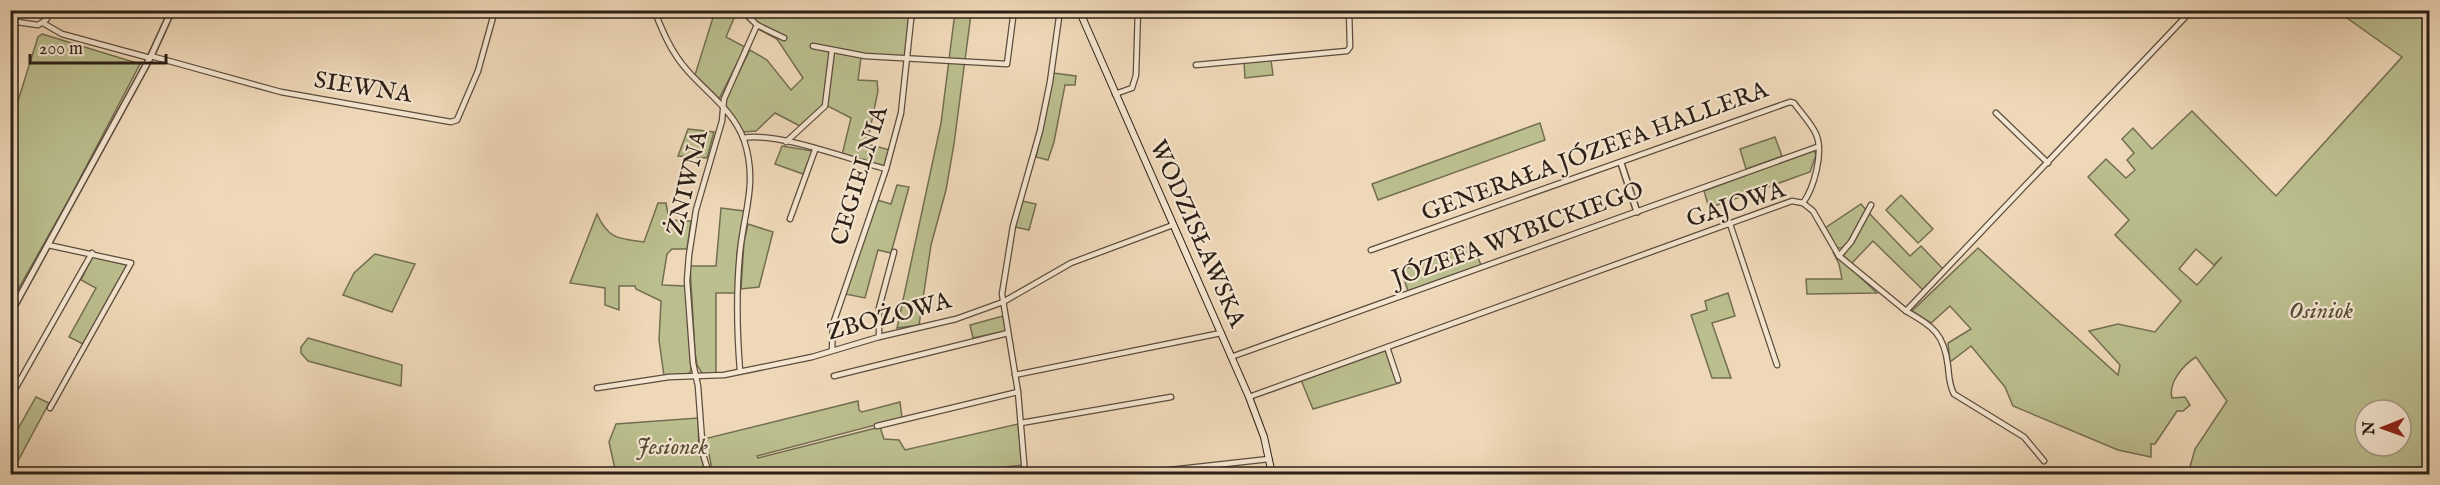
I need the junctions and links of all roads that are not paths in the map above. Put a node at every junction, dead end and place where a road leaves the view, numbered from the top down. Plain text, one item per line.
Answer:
1 (52, 10) edge
2 (172, 10) edge
3 (495, 10) edge
4 (654, 10) edge
5 (742, 10) edge
6 (912, 10) edge
7 (1014, 10) edge
8 (1060, 10) edge
9 (1079, 10) edge
10 (1138, 10) edge
11 (1349, 10) edge
12 (2192, 10) edge
13 (10, 21) edge
14 (40, 24) junction
15 (757, 25) junction
16 (784, 38) dead end
17 (813, 46) dead end
18 (832, 50) junction
19 (151, 57) junction
20 (907, 58) junction
21 (1196, 65) dead end
22 (1115, 94) junction
23 (725, 108) junction
24 (1996, 112) dead end
25 (743, 138) junction
26 (786, 142) junction
27 (1817, 147) junction
28 (815, 150) junction
29 (1621, 163) junction
30 (2048, 163) junction
31 (886, 169) junction
32 (1803, 203) junction
33 (1871, 205) dead end
34 (1637, 212) junction
35 (790, 219) dead end
36 (1730, 224) junction
37 (1173, 225) junction
38 (48, 245) junction
39 (1371, 250) dead end
40 (894, 252) dead end
41 (92, 253) junction
42 (1839, 256) junction
43 (1003, 302) junction
44 (1906, 311) junction
45 (10, 314) edge
46 (1008, 333) junction
47 (1221, 333) junction
48 (879, 337) junction
49 (1387, 347) junction
50 (832, 350) junction
51 (1231, 357) junction
52 (1777, 365) dead end
53 (740, 371) junction
54 (1016, 375) junction
55 (697, 376) junction
56 (834, 376) dead end
57 (1398, 380) dead end
58 (597, 388) dead end
59 (1018, 392) junction
60 (1171, 397) dead end
61 (1249, 397) junction
62 (10, 398) edge
63 (50, 408) dead end
64 (1021, 423) junction
65 (877, 426) dead end
66 (1269, 459) junction
67 (2044, 461) dead end
68 (710, 474) edge
69 (1025, 474) edge
70 (1134, 474) edge
71 (1272, 474) edge

1 - 14 street
2 - 19 street
3 - 19 street, SIEWNA
4 - 23 street
5 - 15 street
6 - 20 street, CEGIELNIA
7 - 20 street
8 - 43 street
9 - 22 main road, WODZISŁAWSKA
10 - 22 street
11 - 21 street
12 - 30 street
13 - 14 street
14 - 19 street
15 - 16 street
15 - 23 street, ŻNIWNA
17 - 18 street
18 - 20 street
18 - 26 street
19 - 38 street
20 - 31 street, CEGIELNIA
22 - 37 main road, WODZISŁAWSKA
23 - 25 street
23 - 55 street, ŻNIWNA
24 - 30 street
25 - 26 street
25 - 53 street
26 - 28 street
27 - 29 street, GENERAŁA JÓZEFA HALLERA
27 - 32 street, GENERAŁA JÓZEFA HALLERA
27 - 34 street, JÓZEFA WYBICKIEGO
28 - 31 street
28 - 35 street
29 - 34 street
29 - 39 street, GENERAŁA JÓZEFA HALLERA
30 - 44 street
31 - 50 street, CEGIELNIA
32 - 36 street, GAJOWA
32 - 42 street, GAJOWA
33 - 42 street
34 - 51 street, JÓZEFA WYBICKIEGO
36 - 49 street, GAJOWA
36 - 52 street
37 - 43 street, ZBOŻOWA
37 - 47 main road, WODZISŁAWSKA
38 - 41 street
38 - 45 street
40 - 48 street
41 - 62 street
41 - 63 street
42 - 44 street, GAJOWA
43 - 46 street
43 - 48 street, ZBOŻOWA
44 - 67 street, GAJOWA
46 - 54 street
46 - 56 street
47 - 51 main road, WODZISŁAWSKA
47 - 54 street
48 - 50 street, ZBOŻOWA
49 - 57 street
49 - 61 street, GAJOWA
50 - 53 street, ZBOŻOWA
51 - 61 main road, WODZISŁAWSKA
53 - 55 street, ZBOŻOWA
54 - 59 street
55 - 58 street, ZBOŻOWA
55 - 68 street
59 - 64 street
59 - 65 street
60 - 64 street
61 - 66 main road, WODZISŁAWSKA
64 - 69 street
66 - 70 street
66 - 71 main road, WODZISŁAWSKA

